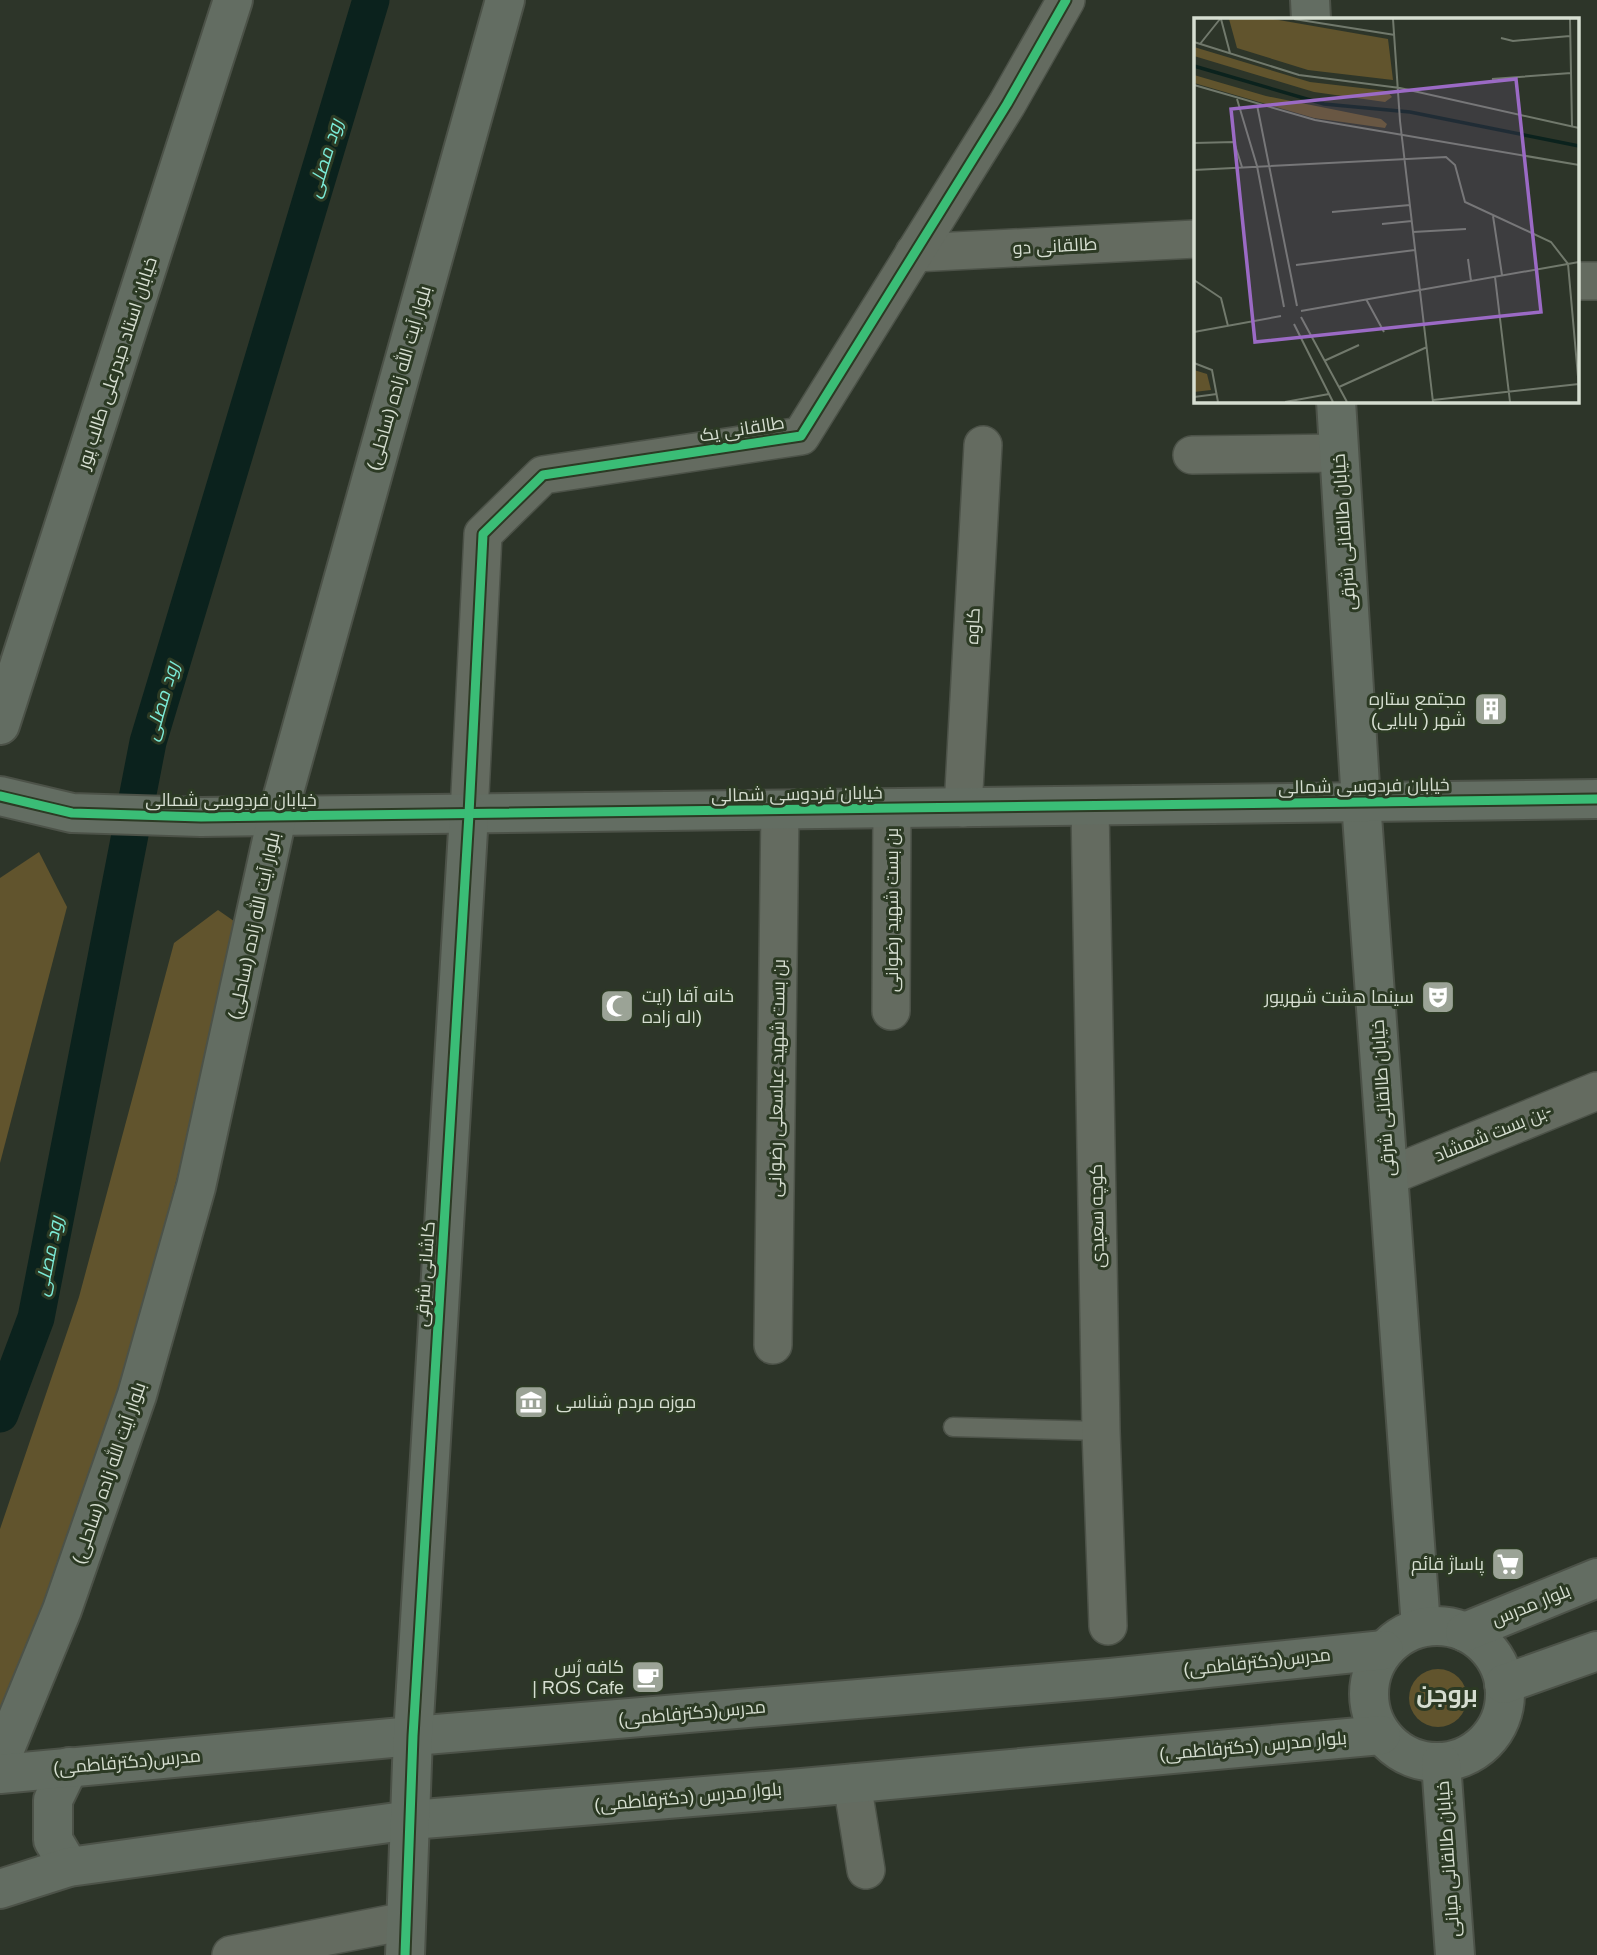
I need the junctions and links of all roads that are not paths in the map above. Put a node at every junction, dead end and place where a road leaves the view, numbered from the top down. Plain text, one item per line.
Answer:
1 (233, 0) edge
2 (505, 0) edge
3 (1066, 0) edge
4 (1310, 0) edge
5 (1311, 18) edge
6 (1194, 239) edge
7 (914, 253) junction
8 (1336, 402) edge
9 (983, 445) dead end
10 (1339, 453) junction
11 (1192, 455) dead end
12 (0, 725) edge
13 (0, 796) edge
14 (1597, 799) edge
15 (1361, 802) junction
16 (1090, 806) junction
17 (892, 808) junction
18 (963, 808) junction
19 (780, 810) junction
20 (469, 814) junction
21 (277, 817) junction
22 (891, 1011) dead end
23 (1597, 1091) edge
24 (1389, 1176) junction
25 (773, 1345) dead end
26 (953, 1427) dead end
27 (1101, 1431) junction
28 (1597, 1578) edge
29 (1108, 1626) dead end
30 (1421, 1627) junction
31 (1465, 1632) junction
32 (1384, 1650) junction
33 (1597, 1651) edge
34 (1504, 1684) junction
35 (1381, 1735) junction
36 (413, 1736) junction
37 (0, 1761) edge
38 (1440, 1763) junction
39 (69, 1767) junction
40 (0, 1773) edge
41 (852, 1783) junction
42 (411, 1820) junction
43 (69, 1867) junction
44 (866, 1870) dead end
45 (0, 1889) edge
46 (405, 1938) edge
47 (231, 1955) edge
48 (1455, 1955) edge

1 - 12 main road, خیابان استاد حیدرعلی طالب پور
2 - 21 main road, بلوار آیت الله زاده (ساحلی)
3 - 7 street, طالقانی یک
4 - 5 main road
6 - 7 street, طالقانی دو
7 - 20 street, طالقانی یک
8 - 10 main road, خیابان طالقانی شرقی
9 - 18 street, کاوه
10 - 11 street
10 - 15 main road, خیابان طالقانی شرقی
13 - 21 main road, خیابان فردوسی شمالی
14 - 15 main road, خیابان فردوسی شمالی
15 - 16 main road, خیابان فردوسی شمالی
15 - 24 main road, خیابان طالقانی شرقی
16 - 18 main road, خیابان فردوسی شمالی
16 - 27 street, کوچه سعیدی
17 - 18 main road, خیابان فردوسی شمالی
17 - 19 main road, خیابان فردوسی شمالی
17 - 22 street, بن بست شهید رضوانی
19 - 20 main road, خیابان فردوسی شمالی
19 - 25 street, بن بست شهید عباسعلی رضوانی
20 - 21 main road, خیابان فردوسی شمالی
20 - 36 main road, کاشانی شرقی
21 - 37 main road, بلوار آیت الله زاده (ساحلی)
23 - 24 street, بن بست شمشاد-
24 - 30 main road, خیابان طالقانی شرقی
26 - 27 lane
27 - 29 street, کوچه سعیدی
28 - 31 main road, بلوار مدرس
30 - 31 main road
30 - 32 main road
31 - 34 main road
32 - 35 main road
32 - 36 main road, مدرس(دکترفاطمی)
33 - 34 main road
34 - 38 main road
35 - 38 main road
35 - 41 main road, بلوار مدرس (دکترفاطمی)
36 - 39 main road, مدرس(دکترفاطمی)
36 - 42 main road, کاشانی شرقی
38 - 48 main road, خیابان طالقانی میانی
39 - 40 main road, مدرس(دکترفاطمی)
39 - 43 main road
41 - 42 main road, بلوار مدرس (دکترفاطمی)
41 - 44 street
42 - 43 main road, بلوار مدرس (دکترفاطمی)
42 - 46 main road, کاشانی شرقی
43 - 45 main road, بلوار مدرس (دکترفاطمی)
46 - 47 street

